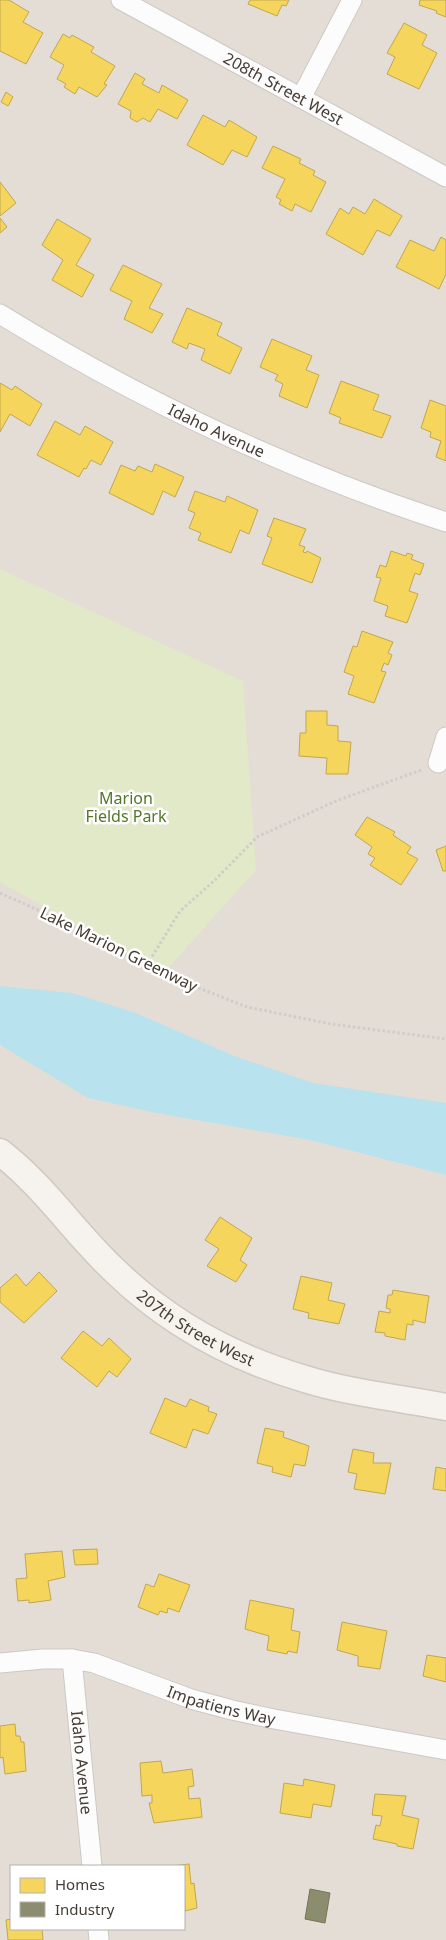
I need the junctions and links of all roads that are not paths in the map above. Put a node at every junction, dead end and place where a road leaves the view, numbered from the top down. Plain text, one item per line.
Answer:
1 (121, 0) edge
2 (352, 0) edge
3 (301, 98) junction
4 (446, 177) edge
5 (0, 314) edge
6 (446, 522) edge
7 (446, 737) edge
8 (438, 764) road end
9 (0, 1152) edge
10 (446, 1407) edge
11 (72, 1659) junction
12 (0, 1663) edge
13 (446, 1750) edge
14 (92, 1865) edge

1 - 3 street, 208th Street West
2 - 3 street
3 - 4 street, 208th Street West
5 - 6 street, Idaho Avenue
7 - 8 street
9 - 10 street, 207th Street West
11 - 12 street, Impatiens Way
11 - 13 street, Impatiens Way
11 - 14 street, Idaho Avenue

